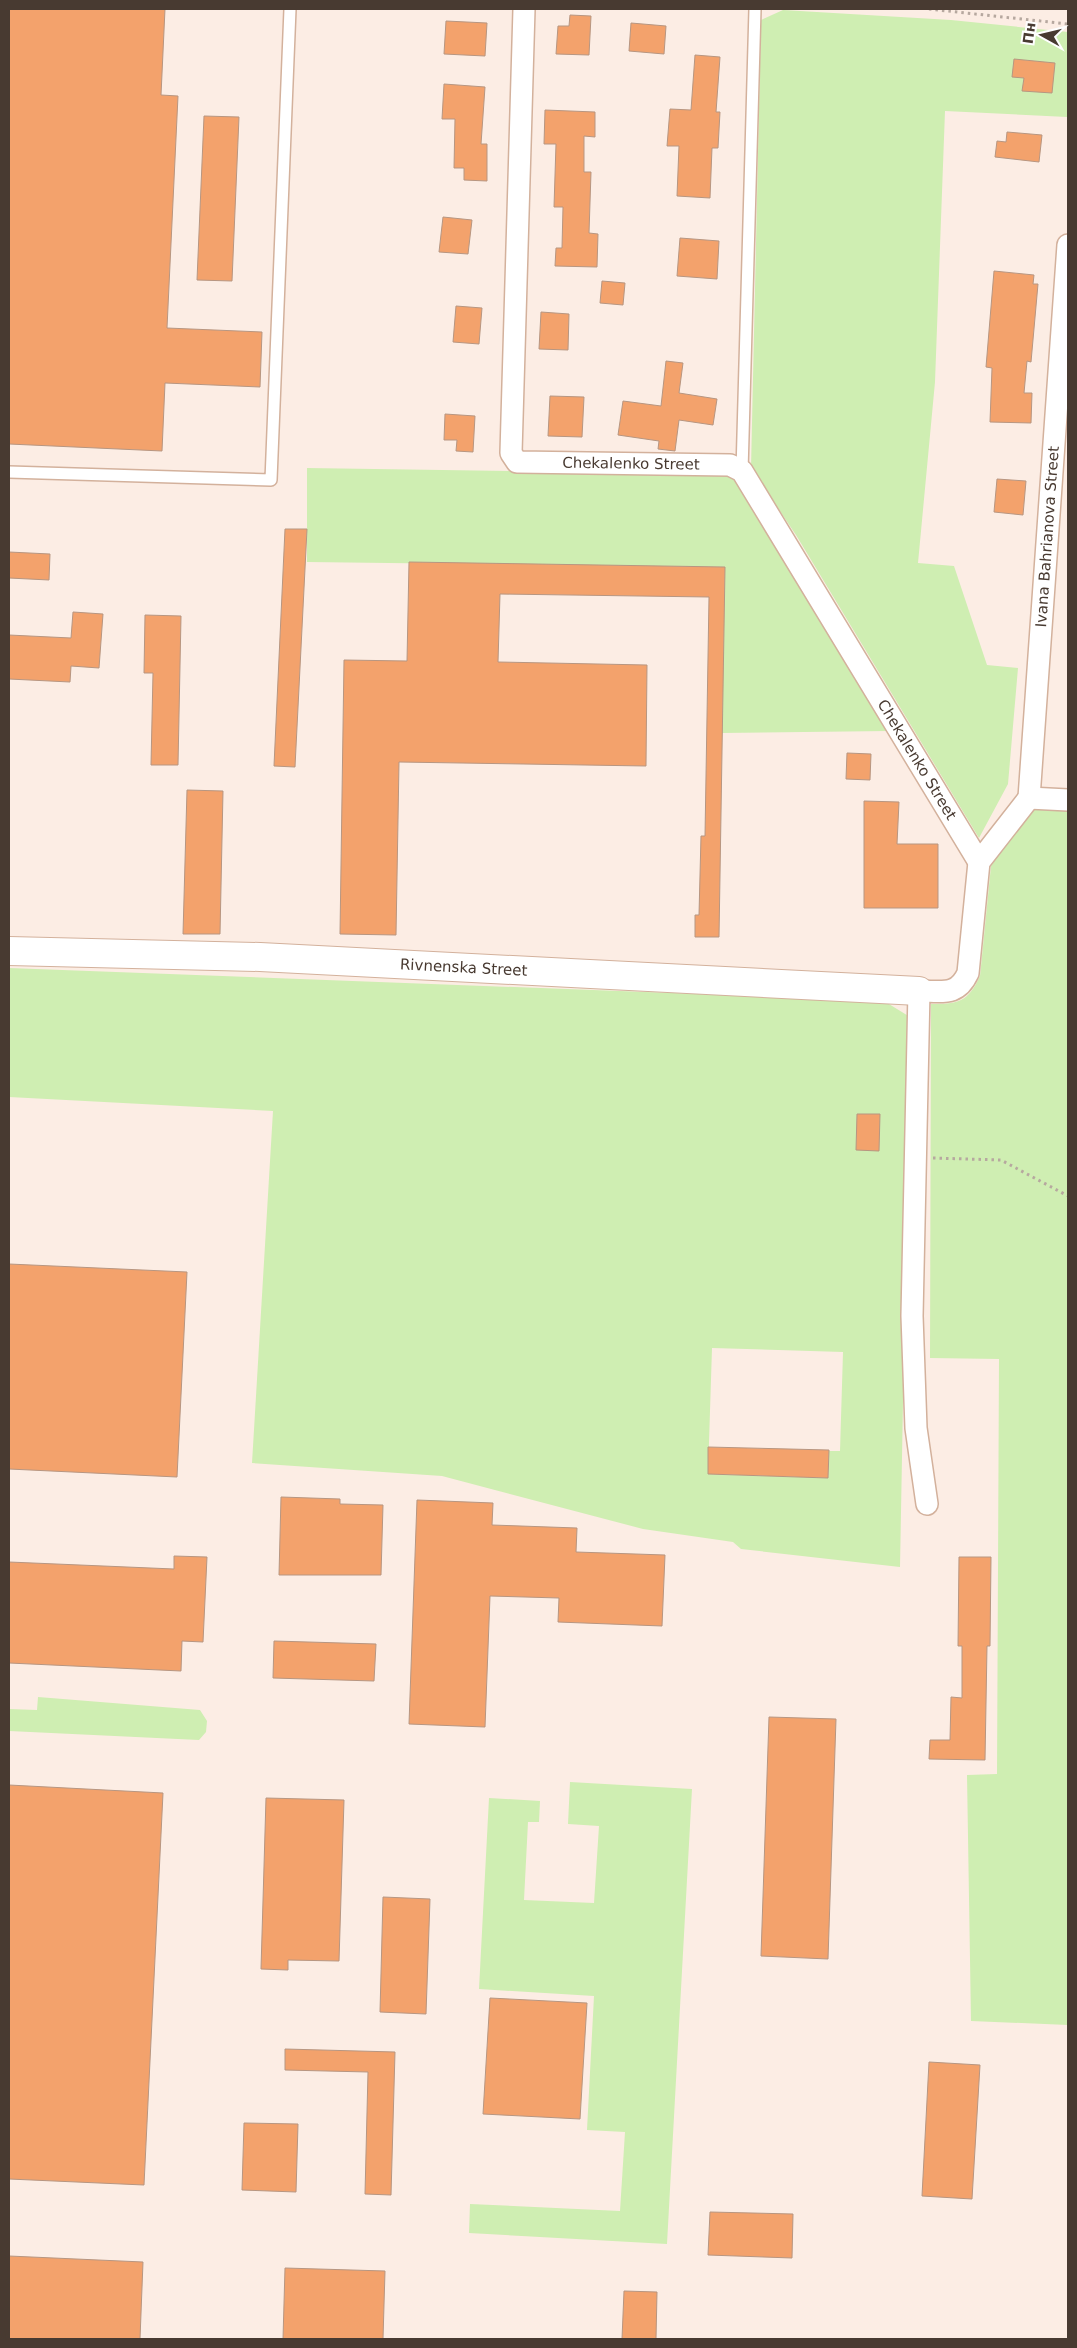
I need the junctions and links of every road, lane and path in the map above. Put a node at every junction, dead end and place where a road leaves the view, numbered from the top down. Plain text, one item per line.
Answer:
1 (290, 9) edge
2 (524, 9) edge
3 (754, 9) edge
4 (929, 9) edge
5 (1068, 24) edge
6 (1068, 245) edge
7 (742, 471) junction
8 (9, 472) edge
9 (1030, 798) junction
10 (1068, 800) edge
11 (979, 862) junction
12 (9, 951) edge
13 (919, 991) junction
14 (916, 1157) junction
15 (1068, 1196) edge
16 (926, 1504) dead end

1 - 8 lane
2 - 7 street, Chekalenko Street
3 - 7 lane
4 - 5 path
6 - 9 street, Ivana Bahrianova Street
7 - 11 street, Chekalenko Street
9 - 10 street
9 - 11 street
11 - 13 street
12 - 13 street, Rivnenska Street
13 - 14 street
14 - 15 path
14 - 16 street

